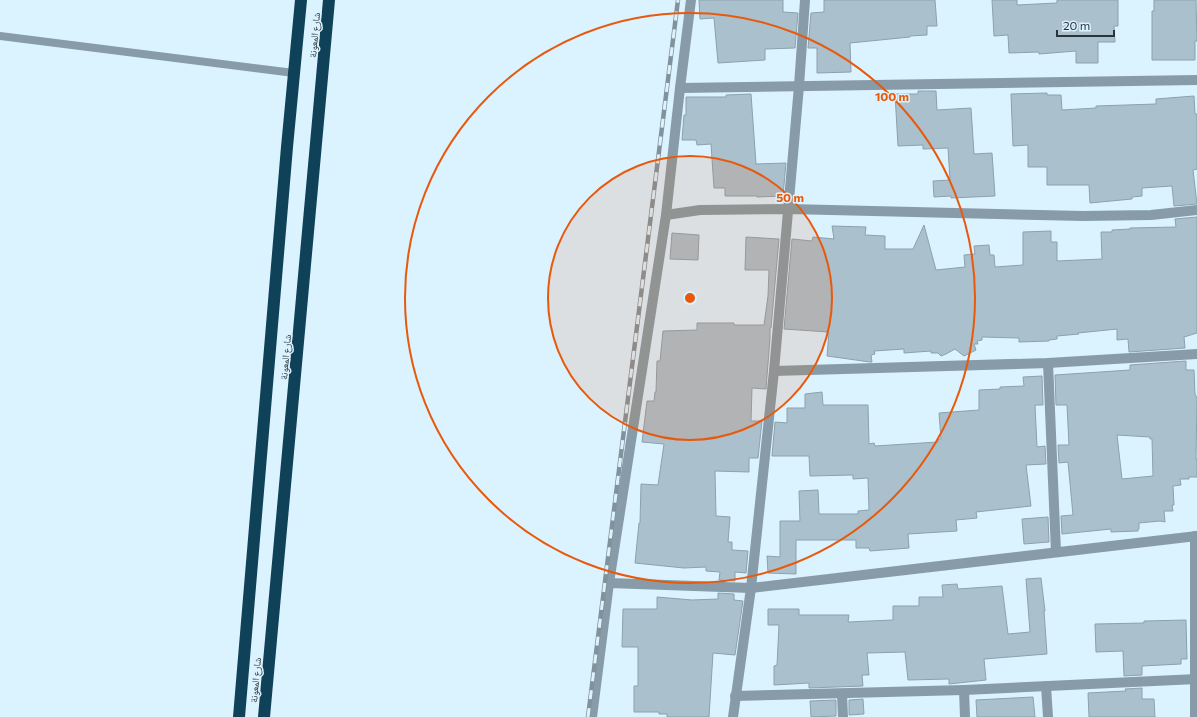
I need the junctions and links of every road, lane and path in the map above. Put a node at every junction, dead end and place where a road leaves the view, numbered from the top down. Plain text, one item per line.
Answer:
1 (301, 0) edge
2 (329, 0) edge
3 (691, 0) edge
4 (805, 0) edge
5 (0, 36) edge
6 (294, 73) junction
7 (1197, 80) edge
8 (799, 86) junction
9 (680, 88) junction
10 (789, 209) junction
11 (1197, 210) edge
12 (666, 215) junction
13 (1197, 354) edge
14 (1048, 363) junction
15 (774, 370) junction
16 (1196, 536) edge
17 (1056, 552) junction
18 (610, 583) junction
19 (751, 588) junction
20 (1196, 679) edge
21 (1046, 686) junction
22 (964, 690) junction
23 (842, 694) junction
24 (736, 696) junction
25 (265, 698) junction
26 (239, 717) edge
27 (264, 717) edge
28 (270, 717) edge
29 (592, 717) edge
30 (733, 717) edge
31 (843, 717) edge
32 (965, 717) edge
33 (1048, 717) edge
34 (1195, 717) edge

1 - 6 highway, شارع المعونة
2 - 25 highway, شارع المعونة
3 - 9 street
4 - 8 street
5 - 6 lane
6 - 26 highway, شارع المعونة
7 - 8 street
8 - 9 street
8 - 10 street
9 - 12 street
10 - 11 street
10 - 12 street
10 - 15 street
12 - 18 street
13 - 14 street
14 - 15 street
14 - 17 street
15 - 19 street
16 - 17 street
16 - 20 street
17 - 19 street
18 - 19 street
18 - 29 street
19 - 24 street
20 - 21 street
20 - 34 street
21 - 22 street
21 - 33 street
22 - 23 street
22 - 32 street
23 - 24 street
23 - 31 street
24 - 30 street
25 - 27 highway, شارع المعونة
25 - 28 lane

